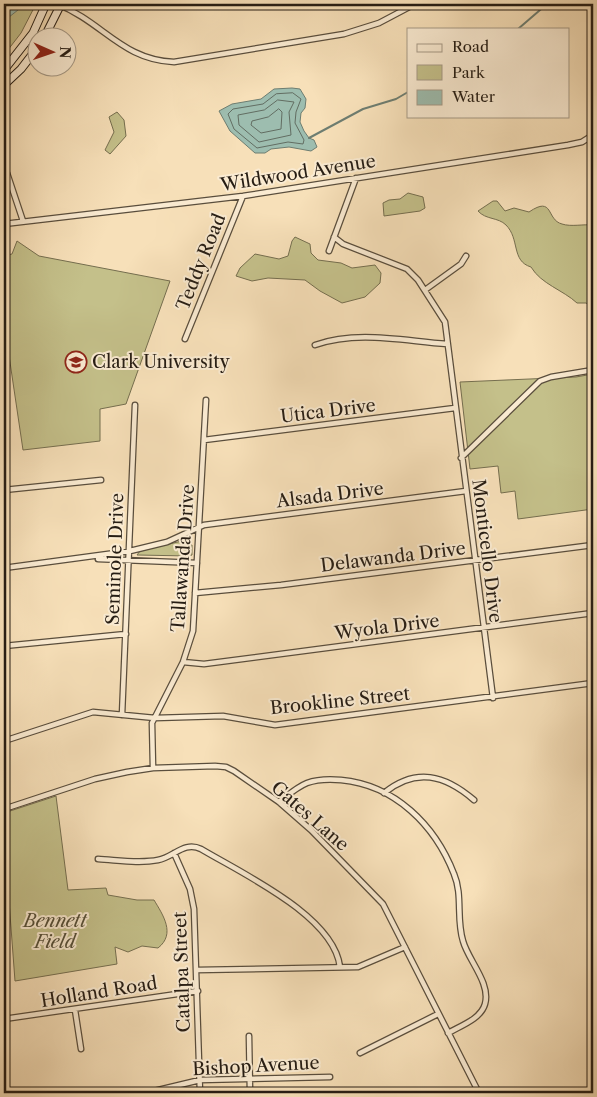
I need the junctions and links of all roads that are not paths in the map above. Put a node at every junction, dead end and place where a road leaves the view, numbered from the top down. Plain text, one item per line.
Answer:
1 (46, 4) edge
2 (59, 4) edge
3 (415, 4) edge
4 (48, 28) edge
5 (28, 60) edge
6 (4, 70) edge
7 (4, 85) edge
8 (593, 135) edge
9 (7, 173) dead end
10 (356, 178) junction
11 (244, 196) junction
12 (23, 221) junction
13 (4, 224) edge
14 (334, 237) junction
15 (329, 251) dead end
16 (466, 256) dead end
17 (425, 290) junction
18 (185, 339) dead end
19 (447, 344) junction
20 (315, 345) dead end
21 (593, 370) edge
22 (206, 400) dead end
23 (135, 405) dead end
24 (455, 408) junction
25 (204, 440) junction
26 (461, 458) junction
27 (101, 480) dead end
28 (4, 490) edge
29 (466, 491) junction
30 (198, 527) junction
31 (593, 545) edge
32 (130, 551) junction
33 (84, 559) junction
34 (129, 559) junction
35 (475, 560) junction
36 (196, 562) junction
37 (4, 568) edge
38 (195, 593) junction
39 (593, 613) edge
40 (484, 629) junction
41 (126, 634) junction
42 (4, 646) edge
43 (183, 662) junction
44 (593, 683) edge
45 (493, 698) junction
46 (122, 715) junction
47 (155, 718) junction
48 (4, 741) edge
49 (153, 768) junction
50 (384, 792) junction
51 (474, 800) dead end
52 (279, 802) junction
53 (4, 809) edge
54 (174, 854) junction
55 (98, 858) dead end
56 (404, 947) junction
57 (340, 967) junction
58 (197, 970) junction
59 (198, 990) junction
60 (75, 1010) junction
61 (438, 1014) junction
62 (4, 1019) edge
63 (448, 1033) junction
64 (249, 1036) dead end
65 (81, 1049) dead end
66 (360, 1053) dead end
67 (330, 1077) dead end
68 (250, 1078) junction
69 (200, 1080) junction
70 (154, 1091) dead end
71 (75, 1093) edge
72 (80, 1093) edge
73 (200, 1093) edge
74 (250, 1093) edge
75 (479, 1093) edge

1 - 6 main road
2 - 3 street
2 - 4 main road
5 - 7 main road
8 - 10 street, Wildwood Avenue
9 - 12 street
10 - 11 street, Wildwood Avenue
10 - 14 street
11 - 12 street, Wildwood Avenue
11 - 18 street, Teddy Road
12 - 13 street, Wildwood Avenue
14 - 15 street
14 - 17 street, Monticello Drive
16 - 17 street
17 - 19 street, Monticello Drive
19 - 20 street
19 - 24 street, Monticello Drive
21 - 26 street
22 - 25 street, Tallawanda Drive
23 - 32 street, Seminole Drive
24 - 25 street, Utica Drive
24 - 26 street, Monticello Drive
25 - 30 street, Tallawanda Drive
26 - 29 street, Monticello Drive
27 - 28 street
29 - 30 street, Alsada Drive
29 - 35 street, Monticello Drive
30 - 32 street, Alsada Drive
30 - 36 street, Tallawanda Drive
31 - 35 street, Delawanda Drive
32 - 33 street, Alsada Drive
32 - 34 street, Seminole Drive
33 - 34 street
33 - 37 street
34 - 36 street
34 - 41 street, Seminole Drive
35 - 38 street, Delawanda Drive
35 - 40 street, Monticello Drive
36 - 38 street, Tallawanda Drive
38 - 43 street, Tallawanda Drive
39 - 40 street, Wyola Drive
40 - 43 street, Wyola Drive
40 - 45 street, Monticello Drive
41 - 42 street
41 - 46 street, Seminole Drive
43 - 47 street, Tallawanda Drive
44 - 45 street, Brookline Street
45 - 47 street, Brookline Street
46 - 47 street, Brookline Street
46 - 48 street, Brookline Street
47 - 49 street, Tallawanda Drive
49 - 52 street, Gates Lane
49 - 53 street, Gates Lane
50 - 51 street
50 - 52 street
50 - 63 street
52 - 56 street, Gates Lane
54 - 55 street
54 - 57 street
54 - 58 street, Catalpa Street
56 - 57 street
56 - 61 street, Gates Lane
57 - 58 street
58 - 59 street, Catalpa Street
59 - 60 street, Holland Road
59 - 69 street, Catalpa Street
60 - 62 street, Holland Road
60 - 65 street
61 - 63 street, Gates Lane
61 - 66 street
63 - 75 street, Gates Lane
64 - 68 street
67 - 68 street, Bishop Avenue
68 - 69 street, Bishop Avenue
68 - 74 street
69 - 70 street, Bishop Avenue
69 - 73 street, Catalpa Street
71 - 72 street

